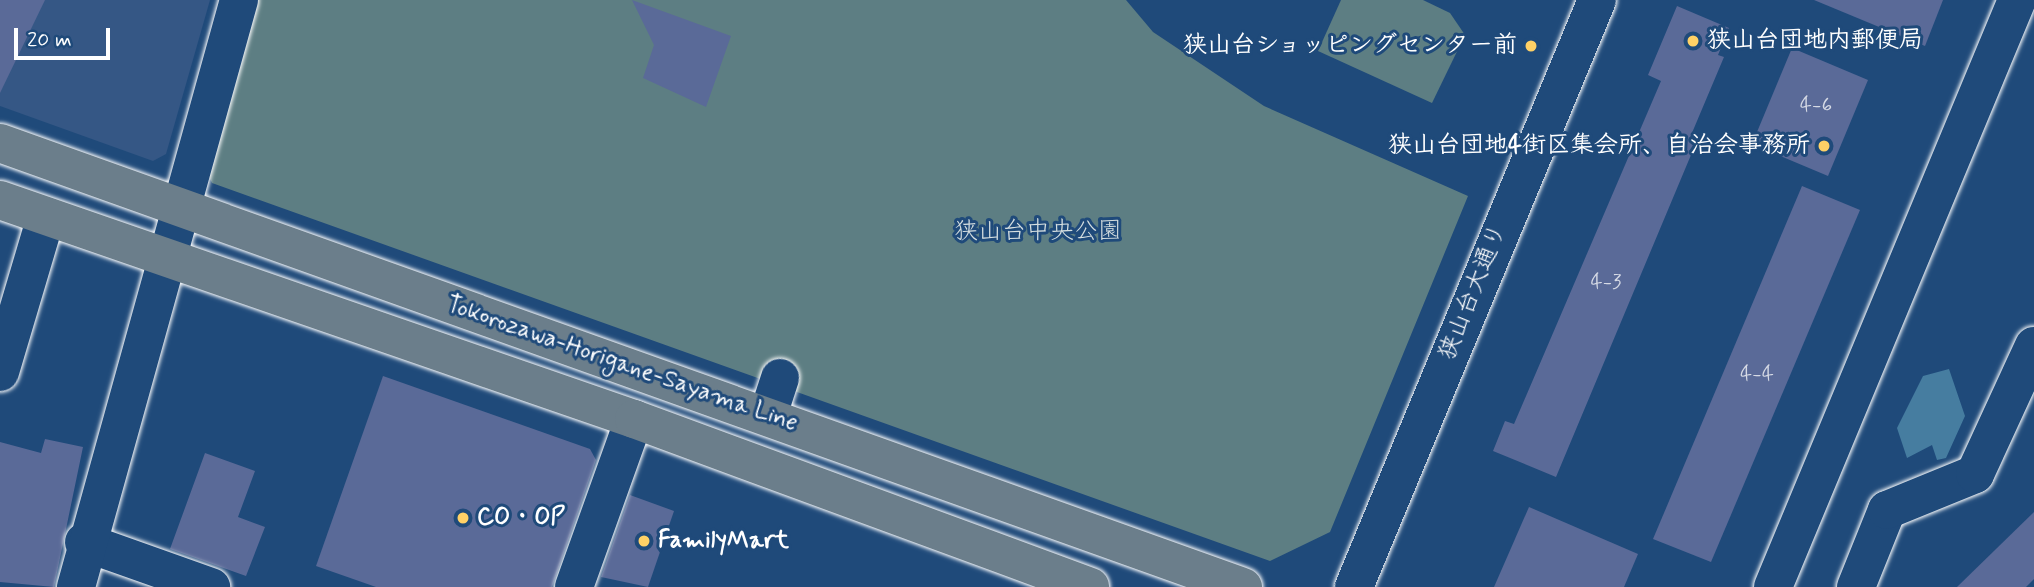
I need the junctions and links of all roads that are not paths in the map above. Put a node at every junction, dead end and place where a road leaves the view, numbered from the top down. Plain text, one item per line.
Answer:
1 (239, 0) edge
2 (1597, 0) edge
3 (2014, 1) edge
4 (0, 143) edge
5 (0, 200) edge
6 (181, 208) junction
7 (46, 216) junction
8 (168, 259) junction
9 (2034, 346) edge
10 (0, 372) edge
11 (780, 378) dead end
12 (768, 415) junction
13 (634, 419) junction
14 (84, 542) junction
15 (76, 587) edge
16 (211, 587) edge
17 (574, 587) edge
18 (1090, 587) edge
19 (1243, 587) edge
20 (1354, 587) edge
21 (1773, 587) edge
22 (1856, 587) edge

1 - 6 street
2 - 20 street, 狭山台大通り
3 - 21 street
4 - 6 main road, Tokorozawa-Horigane-Sayama Line
5 - 7 main road, Tokorozawa-Horigane-Sayama Line
6 - 8 street
6 - 12 main road, Tokorozawa-Horigane-Sayama Line
7 - 8 main road, Tokorozawa-Horigane-Sayama Line
7 - 10 street
8 - 13 main road, Tokorozawa-Horigane-Sayama Line
8 - 14 street
9 - 22 street
11 - 12 street
12 - 19 main road, Tokorozawa-Horigane-Sayama Line
13 - 17 street
13 - 18 main road, Tokorozawa-Horigane-Sayama Line
14 - 15 street
14 - 16 street

